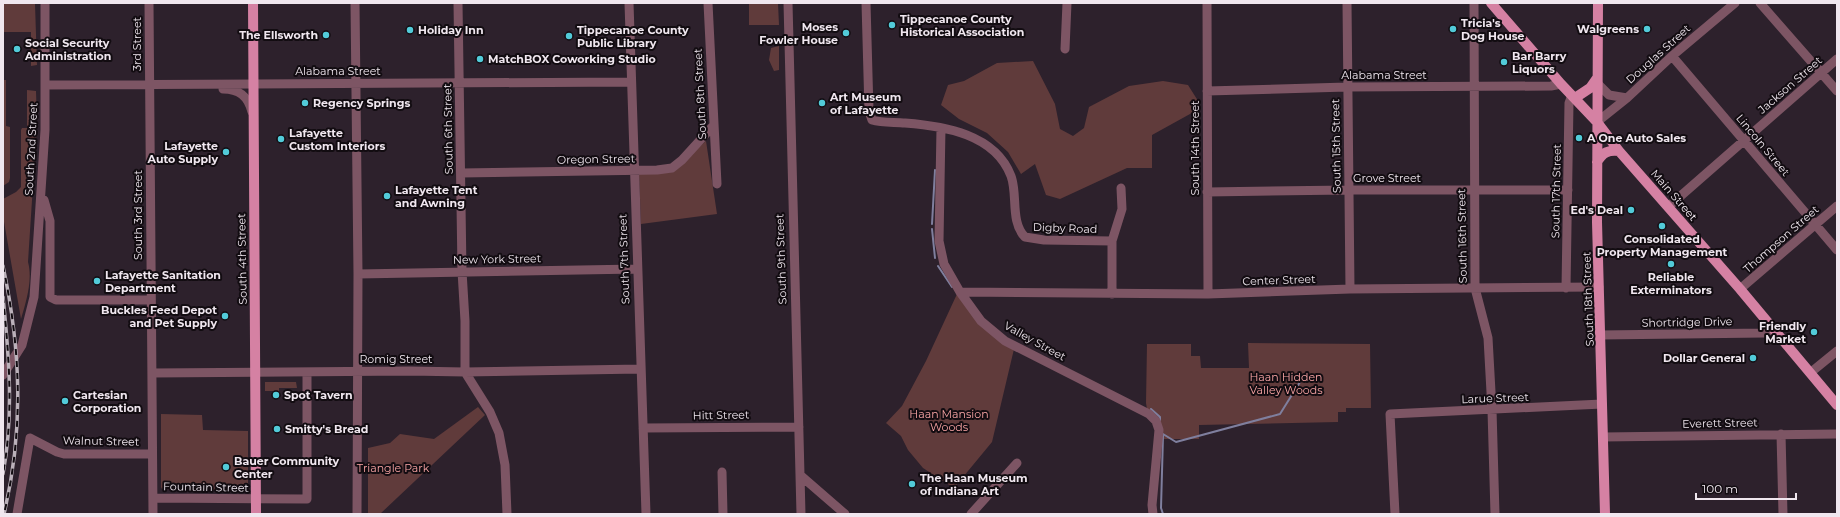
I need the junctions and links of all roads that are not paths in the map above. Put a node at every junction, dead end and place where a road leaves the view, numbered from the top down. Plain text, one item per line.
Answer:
1 (45, 3) edge
2 (149, 3) edge
3 (253, 3) edge
4 (355, 3) edge
5 (458, 3) edge
6 (629, 3) edge
7 (708, 3) edge
8 (788, 3) edge
9 (866, 3) edge
10 (1067, 3) edge
11 (1207, 3) edge
12 (1347, 3) edge
13 (1474, 3) edge
14 (1491, 3) edge
15 (1598, 3) edge
16 (1735, 3) edge
17 (1760, 3) edge
18 (1065, 49) dead end
19 (1672, 56) junction
20 (1837, 59) edge
21 (1821, 73) junction
22 (1597, 81) junction
23 (356, 82) junction
24 (459, 82) junction
25 (631, 82) junction
26 (253, 83) junction
27 (209, 84) junction
28 (1561, 84) junction
29 (46, 85) junction
30 (149, 85) junction
31 (1474, 86) junction
32 (1347, 87) junction
33 (1207, 91) junction
34 (1837, 91) edge
35 (1573, 97) junction
36 (1627, 98) junction
37 (252, 114) junction
38 (1597, 122) junction
39 (713, 126) junction
40 (940, 128) junction
41 (1744, 141) junction
42 (1619, 151) junction
43 (1597, 162) junction
44 (634, 170) junction
45 (461, 173) junction
46 (717, 184) dead end
47 (1122, 188) dead end
48 (1348, 190) junction
49 (1474, 190) junction
50 (1568, 190) junction
51 (41, 192) junction
52 (1207, 192) junction
53 (1837, 206) edge
54 (1668, 207) junction
55 (1815, 225) junction
56 (1112, 241) junction
57 (1837, 250) edge
58 (637, 270) junction
59 (462, 271) junction
60 (358, 274) junction
61 (1599, 287) junction
62 (1475, 288) junction
63 (1566, 288) junction
64 (1740, 289) junction
65 (1350, 290) junction
66 (960, 292) junction
67 (1112, 294) junction
68 (1208, 294) junction
69 (150, 300) junction
70 (1773, 329) junction
71 (1600, 335) junction
72 (1837, 350) edge
73 (640, 369) junction
74 (357, 371) junction
75 (256, 372) junction
76 (307, 372) junction
77 (152, 373) junction
78 (1810, 373) junction
79 (465, 374) junction
80 (3, 375) edge
81 (1602, 404) junction
82 (1837, 404) edge
83 (1492, 410) junction
84 (799, 427) junction
85 (643, 428) junction
86 (1780, 434) junction
87 (1837, 434) edge
88 (1603, 437) junction
89 (152, 454) junction
90 (1017, 463) dead end
91 (722, 472) dead end
92 (800, 475) junction
93 (153, 498) junction
94 (256, 500) junction
95 (17, 514) edge
96 (153, 514) edge
97 (256, 514) edge
98 (357, 514) edge
99 (507, 514) edge
100 (646, 514) edge
101 (723, 514) edge
102 (801, 514) edge
103 (845, 514) edge
104 (971, 514) edge
105 (1153, 514) edge
106 (1395, 514) edge
107 (1495, 514) edge
108 (1605, 514) edge
109 (1783, 514) edge

1 - 29 street, South 2nd Street
2 - 30 street, 3rd Street
3 - 26 main road, South 4th Street
4 - 23 street
5 - 24 street, South 6th Street
6 - 25 street, South 7th Street
7 - 39 street, South 8th Street
8 - 84 street, South 9th Street
9 - 40 street
10 - 18 street
11 - 33 street, South 14th Street
12 - 32 street, South 15th Street
13 - 31 street, South 16th Street
14 - 28 main road, Main Street
15 - 22 main road, South 18th Street
16 - 19 street, Douglas Street
17 - 21 street
19 - 36 street, Douglas Street
19 - 41 street, Lincoln Street
20 - 21 street, Jackson Street
21 - 34 street
21 - 41 street, Jackson Street
22 - 35 main road
22 - 36 street
22 - 38 main road, South 18th Street
23 - 24 street, Alabama Street
23 - 26 street, Alabama Street
23 - 60 street
24 - 25 street, Alabama Street
24 - 45 street, South 6th Street
25 - 44 street, South 7th Street
26 - 27 street, Alabama Street
26 - 37 main road, South 4th Street
27 - 30 street, Alabama Street
27 - 37 street
28 - 31 street, Alabama Street
28 - 35 main road, Main Street
29 - 30 street, Alabama Street
29 - 51 street, South 2nd Street
30 - 69 street, South 3rd Street
31 - 32 street, Alabama Street
31 - 49 street, South 16th Street
32 - 33 street, Alabama Street
32 - 48 street, South 15th Street
33 - 52 street, South 14th Street
35 - 38 main road, Main Street
35 - 50 street, South 17th Street
36 - 38 street, Douglas Street
37 - 75 main road, South 4th Street
38 - 42 main road, Main Street
38 - 43 main road, South 18th Street
39 - 44 street, Oregon Street
39 - 46 street, South 8th Street
40 - 56 street, Digby Road
40 - 66 street, Valley Street
41 - 54 street, Jackson Street
41 - 55 street, Lincoln Street
42 - 43 main road
42 - 54 main road, Main Street
43 - 61 main road, South 18th Street
44 - 45 street, Oregon Street
44 - 58 street, South 7th Street
45 - 59 street, South 6th Street
47 - 56 street
48 - 49 street, Grove Street
48 - 52 street, Grove Street
48 - 65 street, South 15th Street
49 - 50 street, Grove Street
49 - 62 street, South 16th Street
50 - 63 street, South 17th Street
51 - 69 street
51 - 80 street, South 2nd Street
52 - 68 street, South 14th Street
53 - 55 street, Thompson Street
54 - 64 main road, Main Street
55 - 57 street, Lincoln Street
55 - 64 street, Thompson Street
56 - 67 street, Digby Road
58 - 59 street, New York Street
58 - 73 street, South 7th Street
59 - 60 street, New York Street
59 - 79 street, South 6th Street
60 - 74 street
61 - 63 street, Center Street
61 - 71 main road, South 18th Street
62 - 63 street, Center Street
62 - 65 street, Center Street
62 - 83 street, South 16th Street
64 - 70 main road, Main Street
65 - 68 street, Center Street
66 - 67 street, Center Street
66 - 105 street, Valley Street
67 - 68 street, Center Street
69 - 77 street, South 3rd Street
70 - 71 street, Shortridge Drive
70 - 78 main road, Main Street
71 - 81 main road, South 18th Street
72 - 78 street
73 - 79 street, Romig Street
73 - 85 street, South 7th Street
74 - 76 street, Romig Street
74 - 79 street, Romig Street
74 - 98 street
75 - 76 street, Romig Street
75 - 77 street, Romig Street
75 - 94 main road, South 4th Street
76 - 94 street, Fountain Street
77 - 89 street, South 3rd Street
78 - 82 main road, Main Street
79 - 99 street
81 - 83 street, Larue Street
81 - 88 main road, South 18th Street
83 - 106 street, Larue Street
83 - 107 street, South 16th Street
84 - 85 street, Hitt Street
84 - 92 street, South 9th Street
85 - 100 street, South 7th Street
86 - 87 street, Everett Street
86 - 88 street, Everett Street
86 - 109 street
88 - 108 main road, South 18th Street
89 - 93 street, South 3rd Street
89 - 95 street, Walnut Street
90 - 104 street
91 - 101 street
92 - 102 street, South 9th Street
92 - 103 street
93 - 94 street, Fountain Street
93 - 96 street, South 3rd Street
94 - 97 main road, South 4th Street

